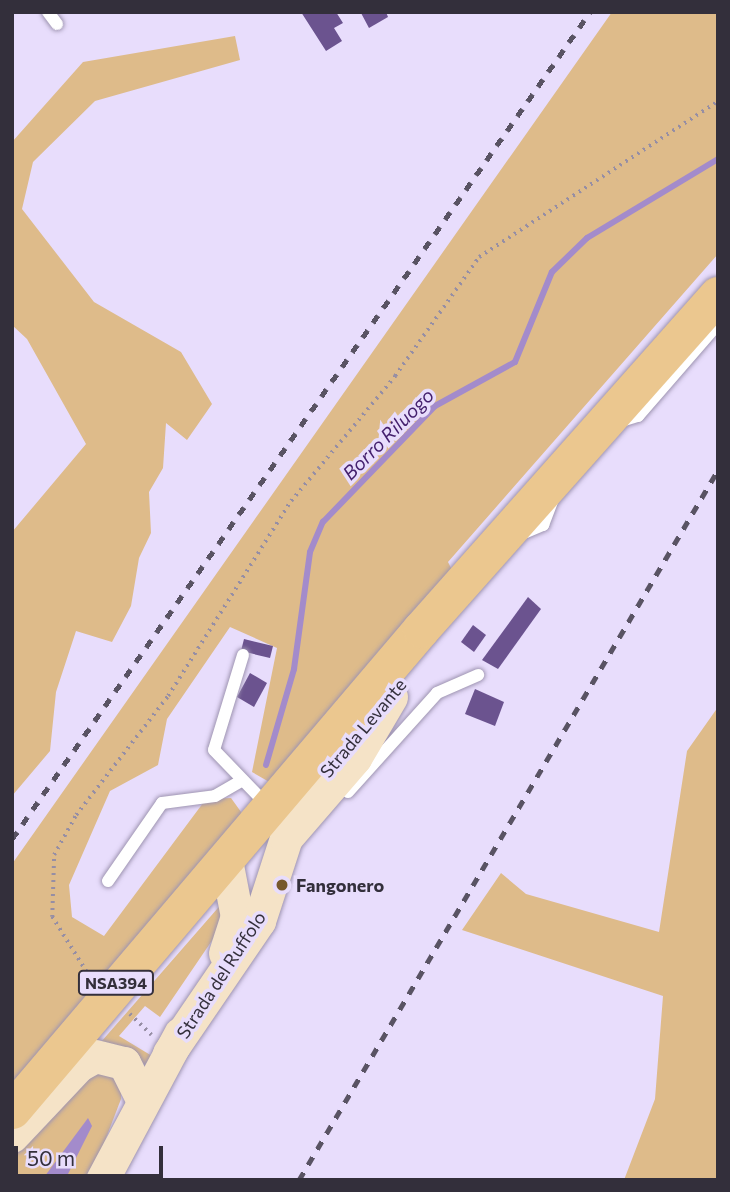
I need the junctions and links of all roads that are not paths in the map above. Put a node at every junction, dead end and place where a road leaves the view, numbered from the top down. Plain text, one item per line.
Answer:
1 (48, 12) edge
2 (57, 23) dead end
3 (718, 295) edge
4 (718, 324) edge
5 (601, 428) junction
6 (494, 552) junction
7 (243, 654) dead end
8 (478, 676) dead end
9 (239, 782) junction
10 (271, 808) junction
11 (250, 878) junction
12 (108, 881) dead end
13 (142, 1099) junction
14 (12, 1112) edge
15 (12, 1136) edge
16 (102, 1180) edge

1 - 2 lane
3 - 5 main road, Strada Levante
4 - 5 lane
5 - 6 main road, Strada Levante
6 - 10 main road, Strada Levante
6 - 11 main road, Strada Levante
7 - 9 lane
8 - 11 lane
9 - 10 lane
9 - 12 lane
10 - 11 main road, Strada Levante
11 - 13 street, Strada del Ruffolo
11 - 14 main road, NSA394
13 - 15 street
13 - 16 street, Strada del Ruffolo

